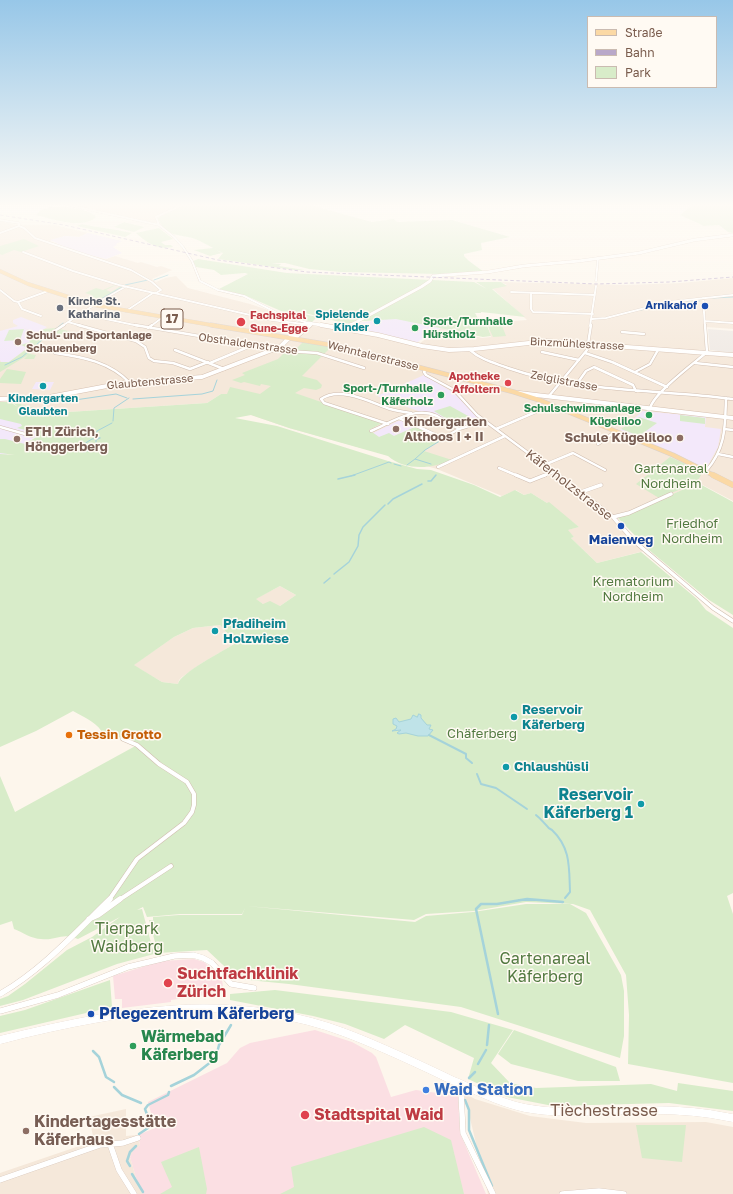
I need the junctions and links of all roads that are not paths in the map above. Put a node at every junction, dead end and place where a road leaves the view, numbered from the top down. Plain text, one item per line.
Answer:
1 (46, 261) edge
2 (107, 261) edge
3 (192, 261) edge
4 (572, 261) edge
5 (598, 261) edge
6 (0, 270) edge
7 (596, 281) dead end
8 (125, 286) junction
9 (596, 286) dead end
10 (0, 290) edge
11 (48, 291) junction
12 (511, 292) dead end
13 (531, 292) junction
14 (155, 293) junction
15 (595, 295) junction
16 (733, 295) edge
17 (702, 298) junction
18 (18, 302) junction
19 (94, 305) junction
20 (125, 311) junction
21 (82, 314) junction
22 (279, 314) junction
23 (593, 314) junction
24 (41, 316) dead end
25 (164, 318) junction
26 (289, 318) junction
27 (282, 319) junction
28 (272, 320) junction
29 (294, 320) junction
30 (592, 320) junction
31 (705, 321) junction
32 (68, 322) junction
33 (289, 322) junction
34 (733, 323) edge
35 (303, 324) junction
36 (309, 324) junction
37 (148, 328) junction
38 (344, 328) junction
39 (53, 332) dead end
40 (622, 332) dead end
41 (644, 334) dead end
42 (291, 337) junction
43 (588, 344) junction
44 (252, 345) junction
45 (276, 349) junction
46 (175, 350) dead end
47 (470, 350) junction
48 (658, 350) junction
49 (542, 352) dead end
50 (705, 353) junction
51 (585, 354) junction
52 (733, 355) edge
53 (51, 356) dead end
54 (579, 360) junction
55 (209, 362) junction
56 (695, 362) junction
57 (733, 367) edge
58 (364, 368) dead end
59 (225, 369) junction
60 (426, 369) junction
61 (635, 372) junction
62 (561, 382) junction
63 (130, 383) junction
64 (576, 385) junction
65 (489, 386) junction
66 (667, 387) junction
67 (454, 390) junction
68 (636, 391) junction
69 (514, 392) junction
70 (663, 392) junction
71 (549, 396) junction
72 (726, 398) junction
73 (0, 399) edge
74 (733, 399) edge
75 (552, 405) junction
76 (650, 408) junction
77 (411, 413) junction
78 (724, 417) junction
79 (399, 418) junction
80 (733, 418) edge
81 (484, 421) junction
82 (388, 424) junction
83 (0, 427) edge
84 (459, 429) junction
85 (496, 429) junction
86 (724, 429) junction
87 (733, 430) edge
88 (371, 431) dead end
89 (616, 431) junction
90 (32, 436) dead end
91 (505, 436) junction
92 (598, 444) dead end
93 (718, 454) junction
94 (733, 457) edge
95 (544, 465) junction
96 (438, 468) dead end
97 (499, 468) dead end
98 (605, 470) dead end
99 (706, 471) junction
100 (553, 472) junction
101 (601, 485) dead end
102 (733, 485) edge
103 (581, 492) junction
104 (671, 494) dead end
105 (613, 518) junction
106 (733, 621) edge
107 (123, 738) dead end
108 (170, 866) dead end
109 (88, 919) junction
110 (254, 988) dead end
111 (0, 994) edge
112 (0, 1012) edge
113 (0, 1040) edge
114 (461, 1093) dead end
115 (733, 1118) edge
116 (138, 1138) dead end
117 (110, 1144) junction
118 (0, 1180) edge
119 (134, 1194) edge
120 (493, 1194) edge
121 (562, 1194) edge
122 (624, 1194) edge

1 - 8 street
2 - 14 street
3 - 22 street
4 - 38 street
5 - 7 street
6 - 11 main road, Wehntalerstrasse / 17
8 - 14 street
8 - 19 street
9 - 15 street
10 - 18 street
11 - 18 street
11 - 19 main road, Wehntalerstrasse / 17
12 - 13 street
13 - 15 street
13 - 23 street
14 - 20 street
14 - 28 street
15 - 23 street
16 - 17 street
17 - 30 street
17 - 31 street
18 - 24 street
19 - 20 main road, Wehntalerstrasse / 17
19 - 21 street
20 - 25 main road, Wehntalerstrasse / 17
21 - 32 street
21 - 37 street, Obsthaldenstrasse
22 - 26 street
22 - 27 street
23 - 30 street
25 - 37 street
25 - 42 main road, Wehntalerstrasse / 17
26 - 27 street
26 - 29 street
27 - 28 street
27 - 33 street
28 - 33 street
29 - 33 street
29 - 36 street
30 - 43 street
31 - 34 street
31 - 50 street
32 - 39 street
32 - 55 street
33 - 35 street
35 - 36 street, Binzmühlestrasse
35 - 42 street
36 - 38 street, Binzmühlestrasse
36 - 42 street
37 - 44 street, Obsthaldenstrasse
38 - 47 street, Binzmühlestrasse
40 - 41 street
42 - 45 street, Glaubtenstrasse
42 - 60 main road, Wehntalerstrasse / 17
43 - 47 street, Binzmühlestrasse
43 - 48 street, Binzmühlestrasse
43 - 51 street
44 - 45 street, Obsthaldenstrasse
44 - 55 street
45 - 58 street, Obsthaldenstrasse
45 - 59 street, Glaubtenstrasse
46 - 55 street
47 - 62 street, Zelglistrasse
48 - 50 street, Binzmühlestrasse
48 - 61 street
49 - 54 street
50 - 52 street, Binzmühlestrasse
50 - 56 street
51 - 54 street
51 - 61 street
53 - 63 street
54 - 62 street
55 - 59 street
56 - 57 street
56 - 66 street
59 - 63 street, Glaubtenstrasse
60 - 65 main road, Wehntalerstrasse / 17
60 - 67 street, Käferholzstrasse
61 - 66 street
62 - 64 street, Zelglistrasse
62 - 71 street
63 - 73 street, Glaubtenstrasse
64 - 68 street, Zelglistrasse
64 - 68 street
65 - 67 street
65 - 69 main road, Wehntalerstrasse / 17
66 - 70 street
67 - 81 street, Käferholzstrasse
68 - 70 street, Zelglistrasse
69 - 71 street
69 - 75 main road, Wehntalerstrasse / 17
70 - 72 street, Zelglistrasse
70 - 76 street
71 - 76 street
72 - 74 street, Zelglistrasse
72 - 78 street
75 - 85 street
75 - 89 main road, Wehntalerstrasse / 17
76 - 78 street
77 - 79 street
77 - 82 street
77 - 84 street
78 - 80 street
78 - 86 street
79 - 82 street
79 - 84 street
81 - 84 street
81 - 85 street, Käferholzstrasse
82 - 88 street
83 - 90 street
85 - 91 street, Käferholzstrasse
86 - 87 street
86 - 93 street
89 - 92 street
89 - 99 main road, Wehntalerstrasse / 17
91 - 95 street, Käferholzstrasse
91 - 96 street
93 - 94 street
93 - 99 street
95 - 98 street
95 - 100 street, Käferholzstrasse
97 - 100 street
99 - 102 main road, Wehntalerstrasse / 17
100 - 103 street, Käferholzstrasse
101 - 103 street
103 - 105 street, Käferholzstrasse
104 - 105 street
105 - 106 street, Käferholzstrasse
107 - 109 street
108 - 109 street
109 - 111 street
110 - 112 street
113 - 115 street, Tièchestrasse
114 - 120 street
116 - 117 street
117 - 118 street
117 - 119 street
121 - 122 street

